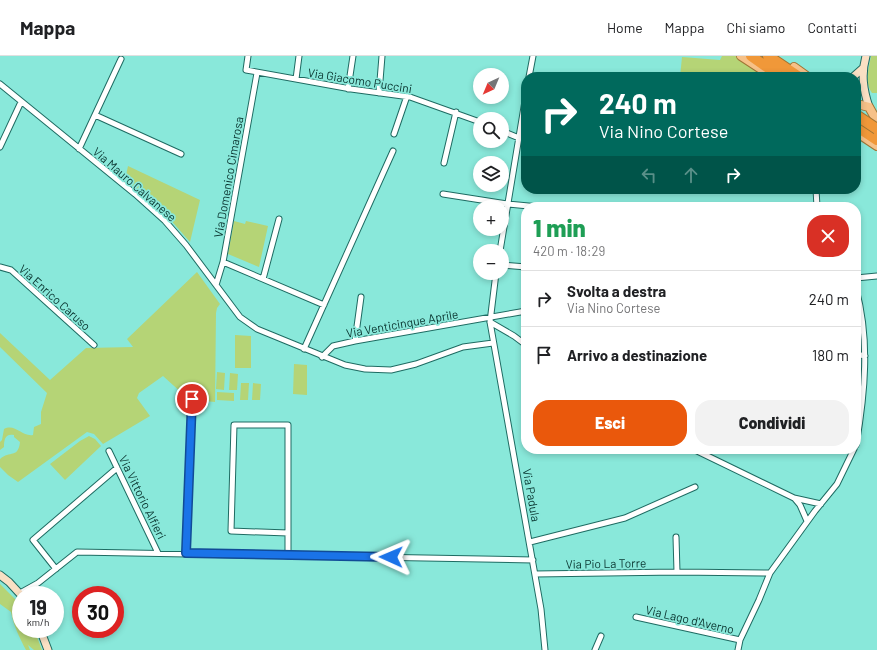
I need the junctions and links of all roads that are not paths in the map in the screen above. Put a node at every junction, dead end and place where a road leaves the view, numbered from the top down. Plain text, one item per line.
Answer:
1 (248, 56) edge
2 (299, 56) edge
3 (353, 56) edge
4 (382, 56) edge
5 (532, 56) edge
6 (741, 56) edge
7 (751, 56) edge
8 (768, 56) edge
9 (776, 56) edge
10 (866, 56) edge
11 (121, 59) dead end
12 (862, 69) junction
13 (530, 72) edge
14 (765, 72) edge
15 (774, 72) edge
16 (792, 72) edge
17 (800, 72) edge
18 (859, 72) edge
19 (257, 73) junction
20 (296, 79) junction
21 (0, 84) edge
22 (348, 89) junction
23 (379, 93) junction
24 (865, 94) junction
25 (407, 96) junction
26 (861, 98) edge
27 (21, 102) junction
28 (861, 104) edge
29 (869, 107) junction
30 (456, 112) junction
31 (95, 115) junction
32 (861, 118) edge
33 (473, 119) edge
34 (877, 121) edge
35 (521, 125) edge
36 (861, 129) edge
37 (877, 129) edge
38 (394, 134) dead end
39 (509, 134) edge
40 (861, 135) edge
41 (519, 138) junction
42 (877, 140) edge
43 (877, 146) edge
44 (0, 148) edge
45 (79, 149) junction
46 (393, 151) dead end
47 (181, 154) dead end
48 (444, 162) dead end
49 (442, 194) dead end
50 (481, 200) edge
51 (508, 200) edge
52 (509, 204) edge
53 (521, 205) edge
54 (279, 218) dead end
55 (223, 262) junction
56 (509, 266) edge
57 (0, 267) edge
58 (521, 267) edge
59 (877, 276) edge
60 (861, 278) edge
61 (263, 279) junction
62 (495, 280) edge
63 (216, 285) junction
64 (361, 297) dead end
65 (324, 305) junction
66 (521, 311) edge
67 (861, 315) edge
68 (490, 319) junction
69 (354, 341) junction
70 (521, 342) edge
71 (493, 343) junction
72 (94, 345) dead end
73 (304, 348) junction
74 (861, 355) edge
75 (322, 356) junction
76 (865, 356) junction
77 (192, 399) dead end
78 (861, 415) edge
79 (109, 451) dead end
80 (703, 454) edge
81 (852, 454) edge
82 (117, 468) junction
83 (694, 487) dead end
84 (794, 498) junction
85 (821, 504) junction
86 (807, 521) junction
87 (288, 533) junction
88 (676, 536) dead end
89 (530, 542) junction
90 (158, 552) junction
91 (186, 553) junction
92 (288, 556) junction
93 (533, 560) junction
94 (56, 569) junction
95 (677, 572) junction
96 (770, 573) junction
97 (535, 574) junction
98 (0, 575) edge
99 (12, 586) edge
100 (33, 586) edge
101 (636, 617) dead end
102 (601, 636) dead end
103 (43, 638) edge
104 (740, 640) junction
105 (48, 650) edge
106 (546, 650) edge
107 (595, 650) edge
108 (738, 650) edge

1 - 19 street
2 - 20 street
3 - 22 street
4 - 23 street
5 - 13 street
6 - 14 main road
7 - 15 highway
8 - 16 highway
9 - 17 main road
10 - 12 street
11 - 31 street
12 - 18 street
12 - 24 street
19 - 20 street, Via Giacomo Puccini
19 - 55 street, Via Domenico Cimarosa
20 - 22 street, Via Giacomo Puccini
21 - 27 street, Via Mauro Calvanese
22 - 23 street, Via Giacomo Puccini
23 - 25 street, Via Giacomo Puccini
24 - 26 street
24 - 29 street
25 - 30 street, Via Giacomo Puccini
25 - 38 street
27 - 44 street
27 - 45 street, Via Mauro Calvanese
28 - 29 main road
29 - 34 main road
30 - 33 street, Via Giacomo Puccini
30 - 48 street
31 - 45 street
31 - 47 street
32 - 37 highway, bridge
35 - 41 street
36 - 42 highway
39 - 41 street
40 - 43 main road
41 - 51 street
45 - 63 street, Via Mauro Calvanese
46 - 65 street
49 - 50 street
52 - 53 street
54 - 61 street
55 - 61 street
55 - 63 street, Via Domenico Cimarosa
56 - 58 street
57 - 72 street, Via Enrico Caruso
59 - 60 street
61 - 65 street
62 - 68 street, Via Padula
63 - 73 street, Via Mauro Calvanese
64 - 69 street
65 - 73 street
66 - 68 street, Via Venticinque Aprile
67 - 76 street
68 - 69 street, Via Venticinque Aprile
68 - 70 street
68 - 71 street, Via Padula
69 - 75 street, Via Venticinque Aprile
71 - 75 street, Via Mauro Calvanese
71 - 89 street, Via Padula
73 - 75 street, Via Mauro Calvanese
74 - 76 street
76 - 78 street
77 - 91 street
79 - 82 street, Via Vittorio Alfieri
80 - 84 street
81 - 85 street
82 - 90 street, Via Vittorio Alfieri
82 - 94 street
83 - 89 street
84 - 85 street
84 - 86 street
85 - 86 street
86 - 96 street
87 - 87 street
87 - 92 street
88 - 95 street
89 - 93 street, Via Padula
90 - 91 street
90 - 94 street
91 - 92 street
92 - 93 street
93 - 97 street, Via Padula
94 - 100 street
95 - 96 street, Via Pio La Torre
95 - 97 street, Via Pio La Torre
96 - 104 street
97 - 106 street, Via Padula
98 - 99 street
101 - 104 street, Via Lago d'Averno
102 - 107 street
103 - 105 street
104 - 108 street

